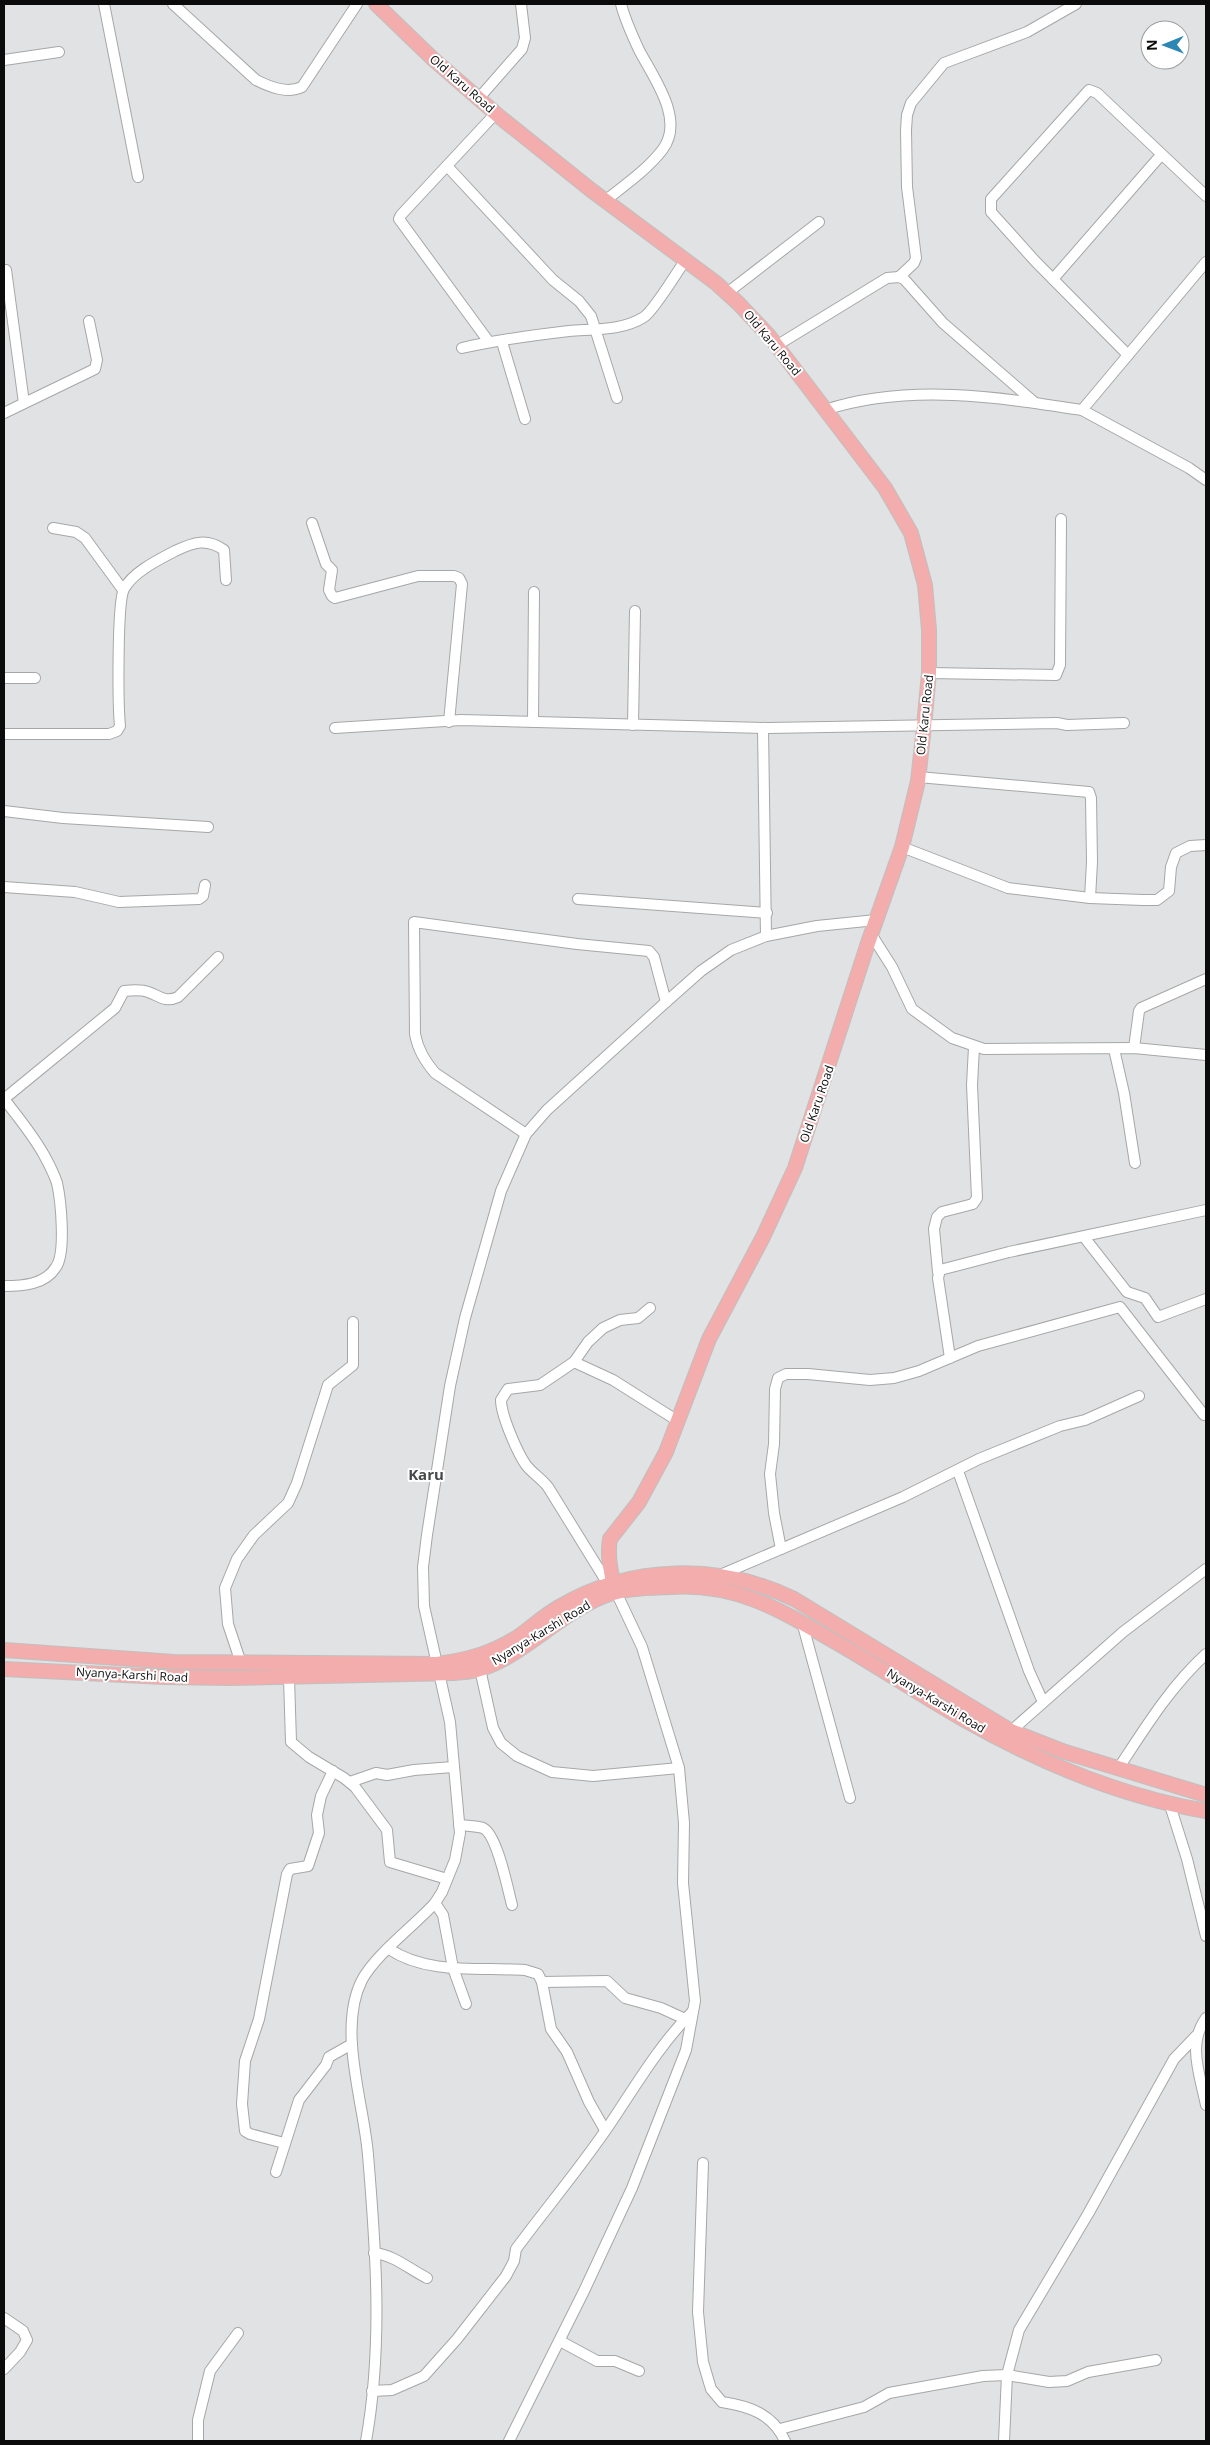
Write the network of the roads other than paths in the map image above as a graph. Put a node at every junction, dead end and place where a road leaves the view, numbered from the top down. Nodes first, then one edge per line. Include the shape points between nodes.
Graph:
1 (104, 4) edge
2 (173, 4) edge
3 (357, 4) edge
4 (376, 4) edge
5 (521, 4) edge
6 (621, 4) edge
7 (1076, 4) edge
8 (59, 52) dead end
9 (4, 60) edge
10 (479, 98) junction
11 (496, 113) junction
12 (1161, 155) junction
13 (447, 166) junction
14 (138, 177) dead end
15 (1206, 196) edge
16 (606, 200) junction
17 (819, 222) dead end
18 (685, 261) junction
19 (1206, 262) edge
20 (6, 270) dead end
21 (899, 277) junction
22 (1053, 279) junction
23 (727, 293) junction
24 (89, 321) dead end
25 (596, 330) junction
26 (489, 342) junction
27 (502, 342) junction
28 (776, 346) junction
29 (462, 348) dead end
30 (1128, 355) junction
31 (616, 398) dead end
32 (24, 403) junction
33 (1035, 403) junction
34 (826, 410) junction
35 (1082, 410) junction
36 (4, 413) edge
37 (525, 419) dead end
38 (1206, 480) edge
39 (1061, 519) dead end
40 (312, 523) dead end
41 (53, 528) dead end
42 (226, 580) dead end
43 (123, 590) junction
44 (534, 592) dead end
45 (635, 611) dead end
46 (929, 673) junction
47 (4, 678) edge
48 (34, 678) dead end
49 (448, 722) junction
50 (533, 722) junction
51 (1124, 723) dead end
52 (633, 725) junction
53 (924, 726) junction
54 (335, 728) dead end
55 (763, 728) junction
56 (4, 734) edge
57 (918, 777) junction
58 (4, 811) edge
59 (208, 827) dead end
60 (1206, 845) edge
61 (902, 847) junction
62 (205, 885) dead end
63 (4, 887) edge
64 (1090, 898) junction
65 (578, 899) dead end
66 (767, 913) junction
67 (874, 927) junction
68 (766, 936) junction
69 (218, 957) dead end
70 (1206, 978) edge
71 (666, 1002) junction
72 (974, 1047) junction
73 (1134, 1048) junction
74 (1114, 1049) junction
75 (1206, 1055) edge
76 (4, 1099) edge
77 (526, 1134) junction
78 (1135, 1163) dead end
79 (1206, 1210) edge
80 (1084, 1237) junction
81 (938, 1272) junction
82 (4, 1286) edge
83 (1206, 1299) edge
84 (650, 1308) dead end
85 (353, 1322) dead end
86 (950, 1358) junction
87 (574, 1362) junction
88 (1139, 1396) dead end
89 (1204, 1414) dead end
90 (678, 1421) junction
91 (958, 1472) junction
92 (781, 1549) junction
93 (1206, 1569) edge
94 (720, 1576) junction
95 (612, 1586) junction
96 (802, 1622) junction
97 (4, 1650) edge
98 (1206, 1654) edge
99 (241, 1663) junction
100 (4, 1669) edge
101 (439, 1669) junction
102 (480, 1669) junction
103 (289, 1678) junction
104 (1044, 1702) junction
105 (1011, 1731) junction
106 (453, 1767) junction
107 (679, 1768) junction
108 (1118, 1769) junction
109 (333, 1771) junction
110 (350, 1782) junction
111 (1206, 1795) edge
112 (850, 1798) dead end
113 (1169, 1802) junction
114 (1206, 1811) edge
115 (460, 1825) junction
116 (447, 1879) junction
117 (434, 1903) junction
118 (512, 1905) dead end
119 (1206, 1936) edge
120 (389, 1949) junction
121 (453, 1968) junction
122 (542, 1982) junction
123 (466, 2004) dead end
124 (693, 2010) junction
125 (685, 2018) junction
126 (1206, 2018) edge
127 (1196, 2036) junction
128 (352, 2044) junction
129 (1206, 2105) edge
130 (605, 2130) junction
131 (284, 2143) junction
132 (703, 2163) dead end
133 (276, 2172) dead end
134 (374, 2253) junction
135 (427, 2278) dead end
136 (4, 2318) edge
137 (238, 2333) dead end
138 (560, 2341) junction
139 (1156, 2360) dead end
140 (4, 2368) edge
141 (639, 2371) dead end
142 (1006, 2375) junction
143 (372, 2391) junction
144 (780, 2429) junction
145 (198, 2441) edge
146 (366, 2441) edge
147 (509, 2441) edge
148 (785, 2441) edge
149 (1004, 2441) edge

1 - 14 street
2 - 3 street via 256,80 268,86 292,90 302,87
4 - 10 main road, Old Karu Road
5 - 10 street via 525,38 522,49
6 - 16 street via 667,106 671,124 664,148 639,174
7 - 21 street via 1027,32 944,63 911,103 906,130 907,187 916,258
8 - 9 street
10 - 11 main road, Old Karu Road
11 - 13 street
11 - 16 main road, Old Karu Road
12 - 15 street
12 - 22 street
12 - 22 street via 1089,90 991,198 992,212
13 - 25 street via 553,280 585,307
13 - 26 street via 400,215 400,219
16 - 18 main road, Old Karu Road
17 - 23 street
18 - 23 main road, Old Karu Road
18 - 25 street via 646,316 627,324
19 - 30 street
20 - 32 street
21 - 28 street via 887,278
21 - 33 street via 943,323
22 - 30 street
23 - 28 main road, Old Karu Road
24 - 32 street via 97,360 95,369
25 - 27 street
25 - 31 street
26 - 27 street
26 - 29 street
27 - 37 street
28 - 34 main road, Old Karu Road
30 - 35 street
32 - 36 street
33 - 34 street via 998,397 898,396 852,401
33 - 35 street
34 - 46 main road, Old Karu Road via 895,504 911,533 925,584 930,630
35 - 38 street
39 - 46 street via 1060,665 1056,675
40 - 49 street via 326,564 332,570 329,590 335,598 418,576 460,578
41 - 43 street via 76,532 85,538
42 - 43 street via 224,550 214,542 202,542 186,546 132,577
43 - 56 street via 120,726 117,731 109,734
44 - 50 street
45 - 52 street
46 - 53 main road, Old Karu Road
47 - 48 street
49 - 50 street
49 - 54 street
50 - 52 street
51 - 53 street
52 - 55 street
53 - 55 street
53 - 57 main road, Old Karu Road
55 - 66 street
57 - 61 main road, Old Karu Road
57 - 64 street via 1089,792 1092,798
58 - 59 street
60 - 64 street via 1190,846 1176,853 1169,891 1156,900
61 - 64 street via 1008,888
61 - 67 main road, Old Karu Road
62 - 63 street via 199,899 160,899 140,903 119,902 75,892
65 - 66 street
66 - 68 street
67 - 68 street via 817,926
67 - 72 street via 912,1010 952,1038
67 - 90 main road, Old Karu Road via 795,1168 709,1340
68 - 71 street via 731,950
69 - 76 street via 170,1001 148,992 124,991 115,1008
70 - 73 street via 1141,1008
71 - 77 street via 547,1110
71 - 77 street via 654,957 649,951 414,922 415,1034 425,1062 435,1074
72 - 74 street
72 - 81 street via 972,1085 977,1198 973,1204 937,1216 934,1229
73 - 74 street
73 - 75 street
74 - 78 street
76 - 82 street via 44,1155 56,1183 60,1228 60,1255 56,1267 32,1284
77 - 101 street via 501,1191 465,1318 450,1386 422,1567 424,1606
79 - 80 street
80 - 81 street via 1010,1252
80 - 83 street via 1127,1292 1145,1298 1158,1317
81 - 86 street
84 - 87 street via 638,1318 620,1320 603,1328
85 - 99 street via 353,1365 328,1386 288,1503 254,1535 237,1559 224,1588 228,1624
86 - 89 street via 978,1346 1121,1307
86 - 92 street via 894,1378 870,1380 808,1374 786,1374 778,1378 774,1389 774,1444 770,1474
87 - 90 street via 613,1380
87 - 95 street via 540,1385 508,1389 502,1395 501,1405 525,1464 548,1486
88 - 91 street via 998,1452
90 - 95 main road, Old Karu Road via 666,1452 639,1502 610,1539
91 - 92 street
91 - 104 street
92 - 94 street
93 - 104 street via 1123,1632
94 - 95 main road, Nyanya-Karshi Road via 676,1574 636,1577
94 - 105 main road, Nyanya-Karshi Road via 769,1587 794,1599
95 - 96 main road, Nyanya-Karshi Road via 713,1588 771,1605
95 - 101 main road, Nyanya-Karshi Road via 587,1592 560,1606 496,1649
95 - 102 main road, Nyanya-Karshi Road via 528,1644
95 - 107 street via 642,1647
96 - 112 street
96 - 113 main road, Nyanya-Karshi Road via 1009,1744 1059,1766
97 - 99 main road, Nyanya-Karshi Road via 64,1656
98 - 108 street via 1162,1702
99 - 101 main road, Nyanya-Karshi Road
100 - 103 main road, Nyanya-Karshi Road via 164,1677
101 - 102 main road, Nyanya-Karshi Road
101 - 103 main road, Nyanya-Karshi Road
101 - 106 street via 450,1722
102 - 107 street via 493,1728 501,1743 517,1756 552,1772 593,1776
103 - 109 street via 291,1742
104 - 105 street
105 - 108 main road, Nyanya-Karshi Road
106 - 110 street via 387,1775 376,1773
106 - 115 street
107 - 124 street via 684,1823 683,1883 695,2001
108 - 111 main road, Nyanya-Karshi Road
109 - 110 street
109 - 131 street via 321,1796 317,1815 319,1833 308,1866 290,1869 287,1874 259,2019 245,2061 242,2104 245,2131
110 - 116 street via 387,1830 390,1862
113 - 114 main road, Nyanya-Karshi Road
113 - 119 street
115 - 116 street via 455,1860
115 - 118 street via 482,1828 489,1834
116 - 117 street
117 - 120 street
117 - 121 street via 443,1914
120 - 121 street via 406,1960
120 - 128 street via 362,1980 354,2011
121 - 122 street via 524,1970 538,1974
121 - 123 street
122 - 125 street via 607,1981 625,1998
122 - 130 street via 551,2029 567,2052
124 - 125 street
124 - 138 street via 686,2050 666,2106 632,2188
125 - 130 street via 673,2030
126 - 127 street
127 - 129 street via 1195,2056
127 - 142 street via 1174,2059 1088,2214 1041,2289 1019,2330
128 - 131 street via 329,2057 299,2100
128 - 134 street via 368,2154
130 - 143 street via 516,2249 506,2276 424,2376 392,2390
131 - 133 street
132 - 144 street via 698,2312 703,2362 711,2389 722,2402 745,2405
134 - 135 street via 391,2256
134 - 143 street via 377,2343
136 - 140 street via 23,2331 28,2340
137 - 145 street via 210,2371 198,2420
138 - 141 street via 597,2361 615,2361
138 - 147 street
139 - 142 street via 1088,2372 1067,2381 1049,2382
142 - 144 street via 983,2376 889,2393 858,2409
142 - 149 street
143 - 146 street
144 - 148 street

